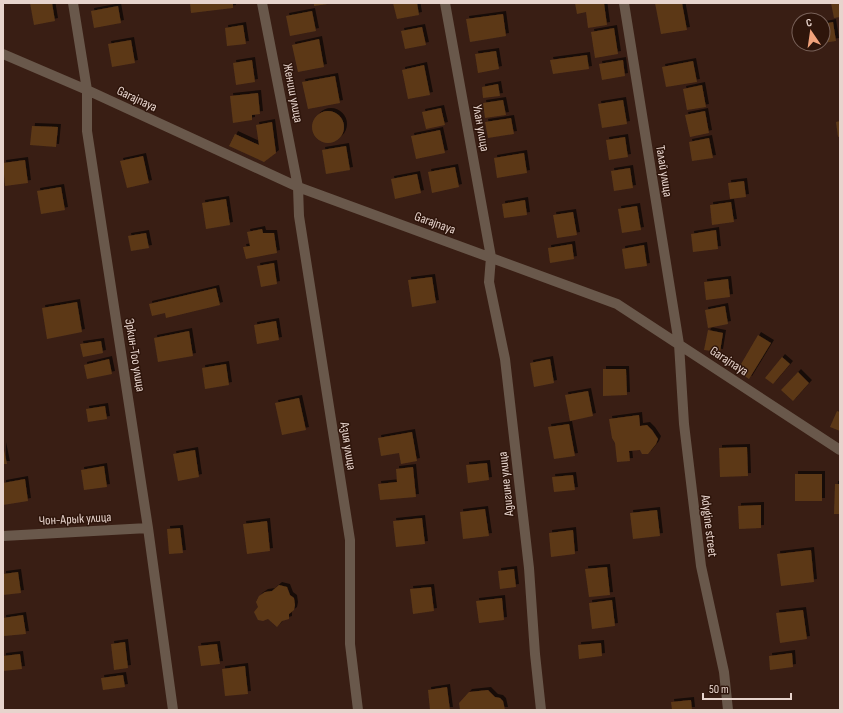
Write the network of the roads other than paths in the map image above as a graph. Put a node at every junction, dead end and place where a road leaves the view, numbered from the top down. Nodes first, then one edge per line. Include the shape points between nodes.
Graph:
1 (73, 3) edge
2 (262, 3) edge
3 (445, 3) edge
4 (624, 3) edge
5 (3, 54) edge
6 (87, 90) junction
7 (298, 187) junction
8 (491, 257) junction
9 (679, 344) junction
10 (840, 450) edge
11 (148, 528) junction
12 (3, 536) edge
13 (173, 710) edge
14 (358, 710) edge
15 (541, 710) edge
16 (728, 710) edge

1 - 6 street, Эркин-Тоо улица
2 - 7 street, Жениш улица
3 - 8 street, Улан улица
4 - 9 street, Талай улица
5 - 6 street, Garajnaya
6 - 7 street, Garajnaya
6 - 11 street, Эркин-Тоо улица via 87,131
7 - 8 street, Garajnaya
7 - 14 street, Азия улица via 299,216 350,540 350,644
8 - 9 street, Garajnaya via 617,304
8 - 15 street, Адигине улица via 489,282 505,359 529,568
9 - 10 street, Garajnaya
9 - 16 street, Adygine street via 684,424 701,566 724,672
11 - 12 street, Чон-Арык улица
11 - 13 street, Эркин-Тоо улица

